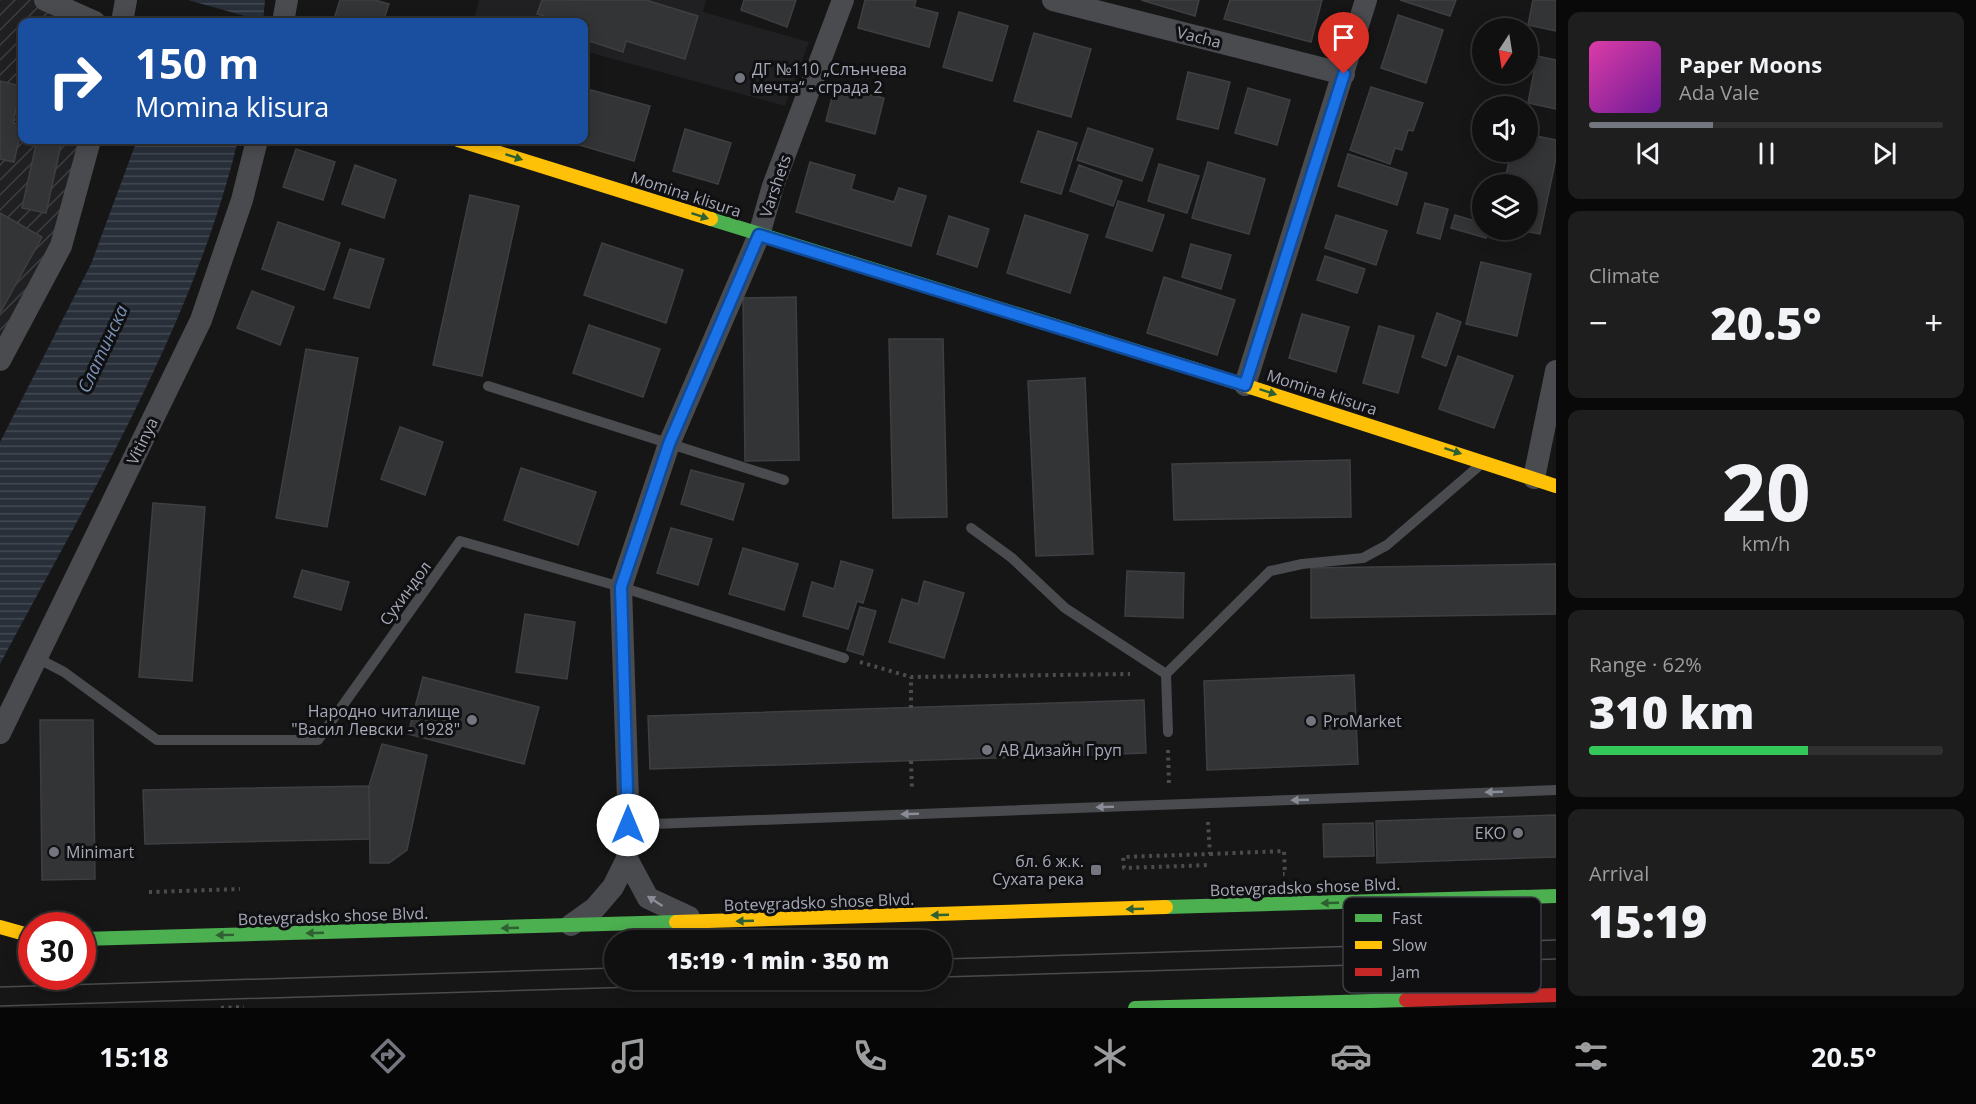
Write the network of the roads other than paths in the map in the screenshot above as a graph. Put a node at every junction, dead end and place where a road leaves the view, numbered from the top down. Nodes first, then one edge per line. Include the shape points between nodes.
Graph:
1 (45, 0) edge
2 (126, 0) edge
3 (287, 0) edge
4 (843, 0) edge
5 (1053, 0) edge
6 (1366, 0) edge
7 (86, 18) edge
8 (123, 18) edge
9 (284, 18) edge
10 (1344, 74) junction
11 (89, 144) edge
12 (256, 144) edge
13 (471, 144) edge
14 (759, 235) junction
15 (0, 360) edge
16 (1556, 371) edge
17 (1245, 385) junction
18 (488, 386) dead end
19 (669, 444) junction
20 (1485, 461) junction
21 (1534, 478) junction
22 (784, 480) dead end
23 (1556, 486) edge
24 (971, 528) dead end
25 (621, 587) junction
26 (37, 658) junction
27 (844, 658) road end
28 (1166, 674) junction
29 (1168, 732) road end
30 (0, 733) edge
31 (1556, 790) edge
32 (628, 825) junction
33 (627, 859) junction
34 (1556, 896) edge
35 (1523, 897) edge
36 (1343, 902) edge
37 (702, 922) junction
38 (568, 926) junction
39 (0, 927) edge
40 (18, 933) edge
41 (18, 939) edge
42 (96, 939) edge
43 (0, 941) edge
44 (1556, 995) edge
45 (1135, 1008) edge

1 - 7 street
2 - 8 street
3 - 9 street
4 - 14 street, Varshets via 773,186
5 - 10 street, Vacha
6 - 10 street
10 - 17 street
11 - 15 street via 61,246
12 - 26 street, Vitinya via 242,200 201,320
13 -> 14 main road, Momina klisura
14 - 17 main road, Momina klisura
14 - 19 street, Varshets
16 - 21 street
17 -> 20 main road, Momina klisura
18 - 19 lane
19 - 22 lane
19 - 25 street, Varshets
20 - 21 main road, Momina klisura
20 - 28 lane via 1387,545 1363,558 1270,571
21 - 23 main road, Momina klisura
24 - 28 lane via 1012,558 1065,608
25 - 26 lane, Сухиндол via 460,541 318,740 157,740 64,672
25 - 27 lane, Сухиндол
25 - 32 street, Varshets
26 - 30 street, Vitinya
28 - 29 lane
31 -> 32 lane
32 - 33 street, Varshets
37 -> 33 street, Varshets via 648,898
33 - 38 street, Varshets via 596,908
34 -> 35 main road, Botevgradsko shose Blvd.
36 -> 37 main road, Botevgradsko shose Blvd.
37 - 38 main road, Botevgradsko shose Blvd.
38 -> 42 main road, Botevgradsko shose Blvd.
39 - 40 main road
41 - 43 main road
44 - 45 main road

